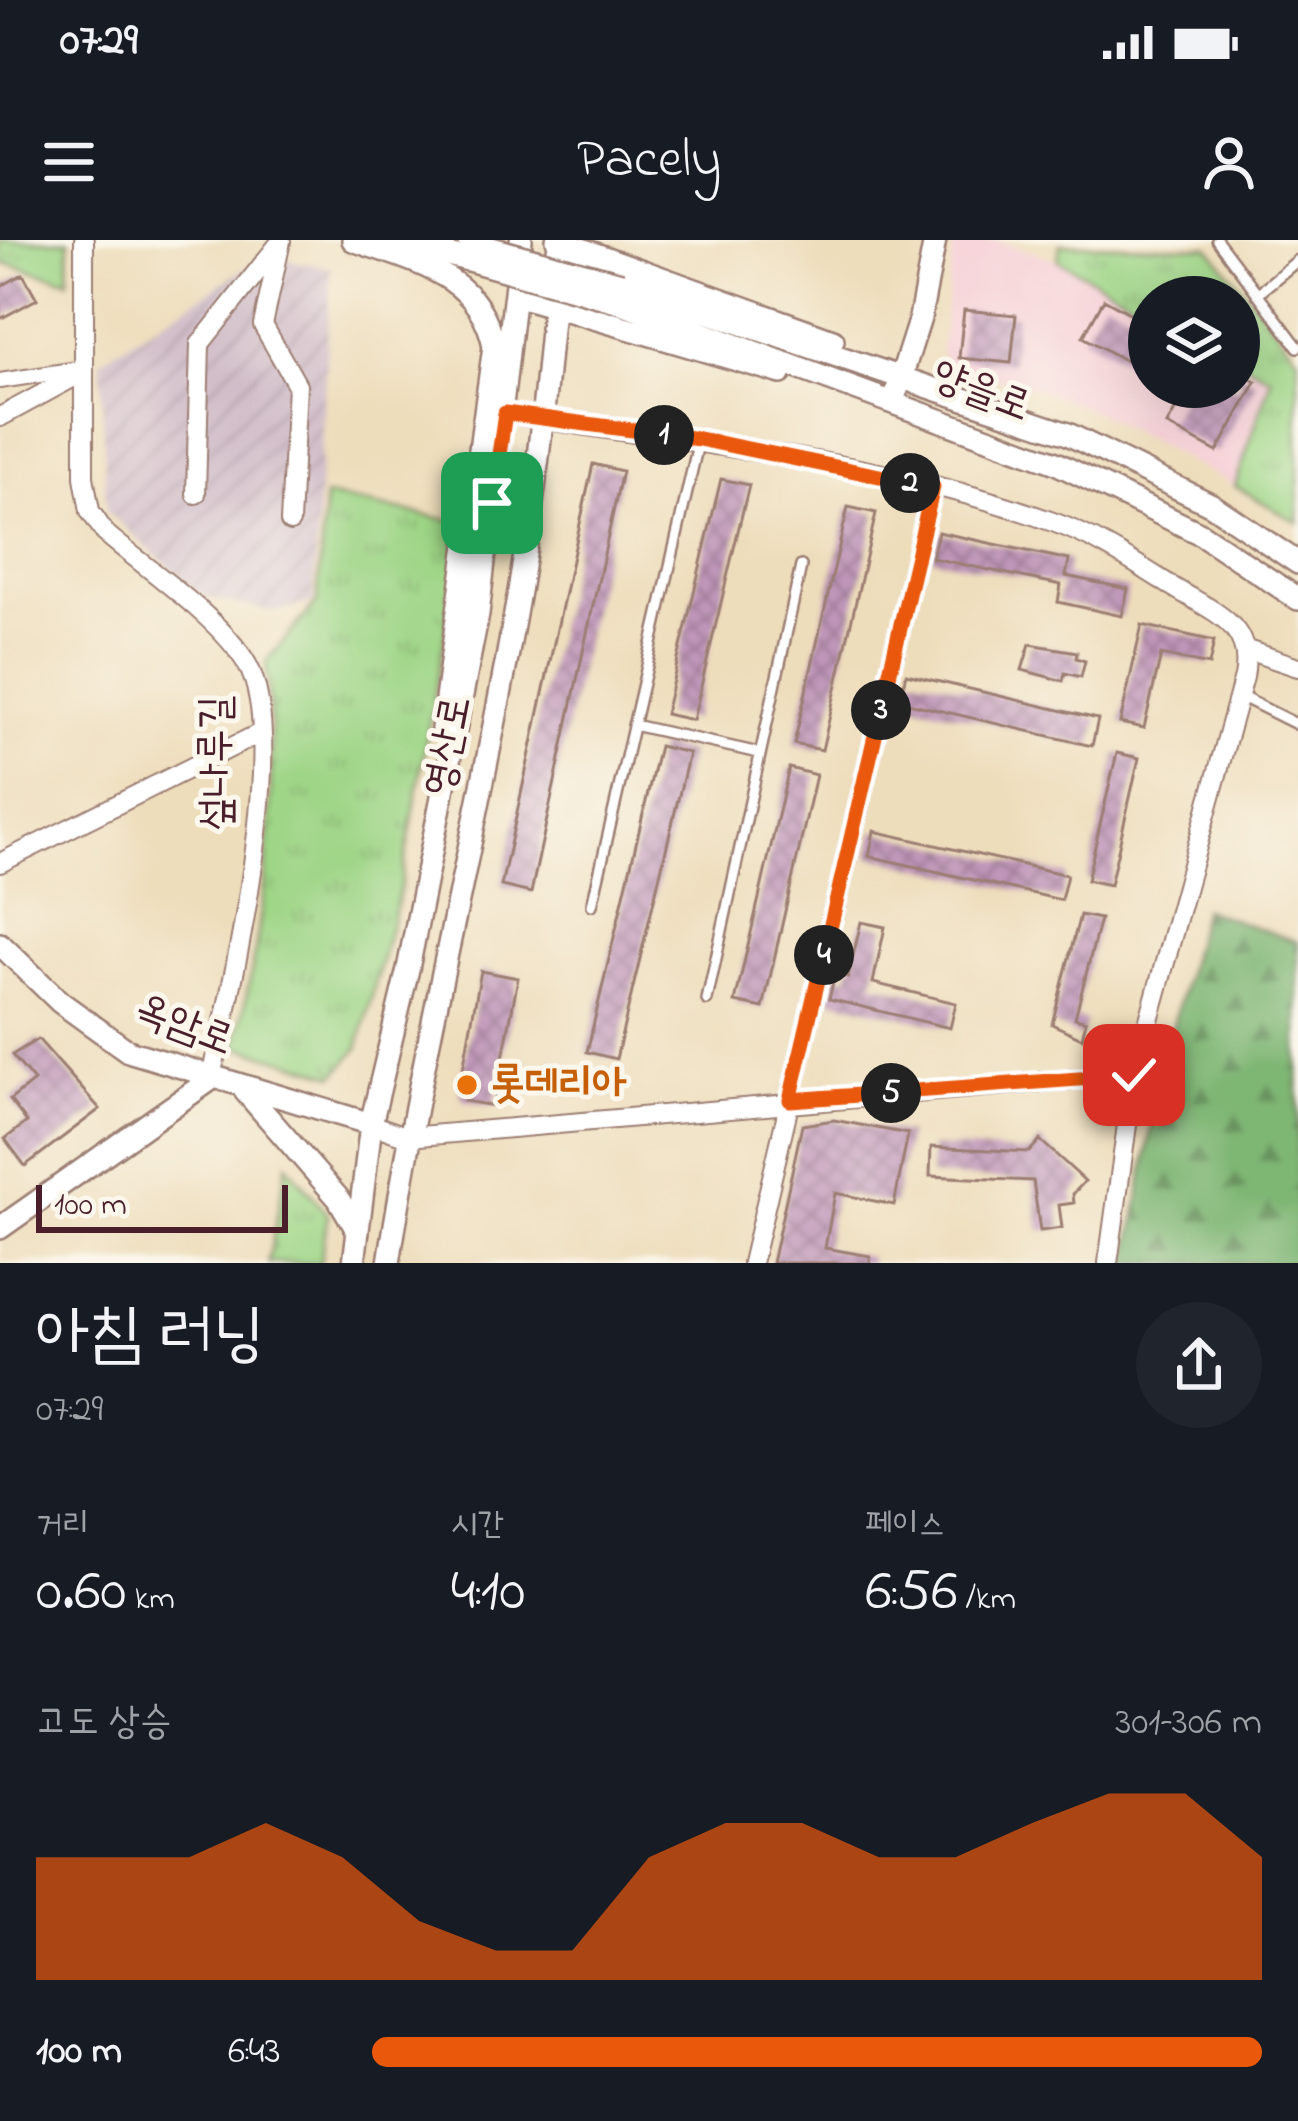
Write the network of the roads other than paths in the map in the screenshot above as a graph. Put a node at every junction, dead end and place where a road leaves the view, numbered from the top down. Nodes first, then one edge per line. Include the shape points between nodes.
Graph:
1 (84, 240) edge
2 (353, 240) edge
3 (389, 240) edge
4 (520, 240) edge
5 (558, 240) edge
6 (934, 240) edge
7 (1216, 240) edge
8 (278, 241) edge
9 (466, 247) edge
10 (1298, 260) edge
11 (1243, 276) edge
12 (619, 292) junction
13 (1260, 292) edge
14 (515, 295) junction
15 (1260, 298) edge
16 (553, 305) junction
17 (1298, 347) edge
18 (83, 370) junction
19 (902, 377) junction
20 (0, 381) edge
21 (893, 400) junction
22 (505, 413) junction
23 (0, 417) edge
24 (543, 420) junction
25 (699, 439) junction
26 (933, 487) junction
27 (196, 494) dead end
28 (290, 522) dead end
29 (1298, 563) edge
30 (801, 566) dead end
31 (1298, 599) edge
32 (1246, 650) junction
33 (1298, 667) edge
34 (1240, 696) junction
35 (633, 725) junction
36 (1298, 725) edge
37 (260, 733) junction
38 (759, 753) junction
39 (0, 863) edge
40 (592, 905) dead end
41 (0, 944) edge
42 (408, 969) junction
43 (707, 1000) dead end
44 (1134, 1075) junction
45 (210, 1080) junction
46 (245, 1090) junction
47 (790, 1100) junction
48 (371, 1124) junction
49 (409, 1137) junction
50 (0, 1228) edge
51 (358, 1232) junction
52 (354, 1263) edge
53 (389, 1263) edge
54 (752, 1263) edge
55 (1108, 1263) edge

1 - 18 street, 섶나루길
2 - 42 street via 461,284 479,303 494,346
3 - 9 street
4 - 14 street, 영산로
5 - 16 street, 영산로
5 - 19 street via 838,342
6 - 19 street
7 - 11 lane
8 - 27 street via 200,344
8 - 28 street via 263,325 297,385
9 - 12 street, bridge
10 - 13 lane
12 - 19 street, 양을로
12 - 21 street, 양을로
14 - 16 street
14 - 22 street, 영산로
15 - 17 lane
16 - 21 street via 841,395
16 - 24 street, 영산로
18 - 20 street
18 - 23 street
18 - 37 street, 섶나루길 via 90,511 246,662 259,694
19 - 21 street
19 - 29 street, 양을로 via 1068,434 1212,505
21 - 31 street, 양을로 via 1056,463 1201,534
22 - 24 street
22 - 42 street, 영산로 via 478,614
24 - 25 street
24 - 49 street, 영산로 via 515,617
25 - 26 street
25 - 35 lane
26 - 32 street via 1053,522 1113,550 1238,627
26 - 47 street
30 - 38 lane
32 - 33 street
32 - 34 street
34 - 36 lane
34 - 44 street
35 - 38 lane
35 - 40 lane
37 - 39 street
37 - 45 street, 섶나루길 via 247,922
38 - 43 lane
41 - 45 street, 옥암로 via 101,1035
42 - 48 street, 영산로
44 - 47 street
44 - 55 street
45 - 46 street, 옥암로
45 - 50 street
46 - 48 street, 옥암로
46 - 51 street
47 - 49 street
47 - 54 street
48 - 49 street
48 - 51 street, 영산로
49 - 53 street, 영산로
51 - 52 street, 영산로

